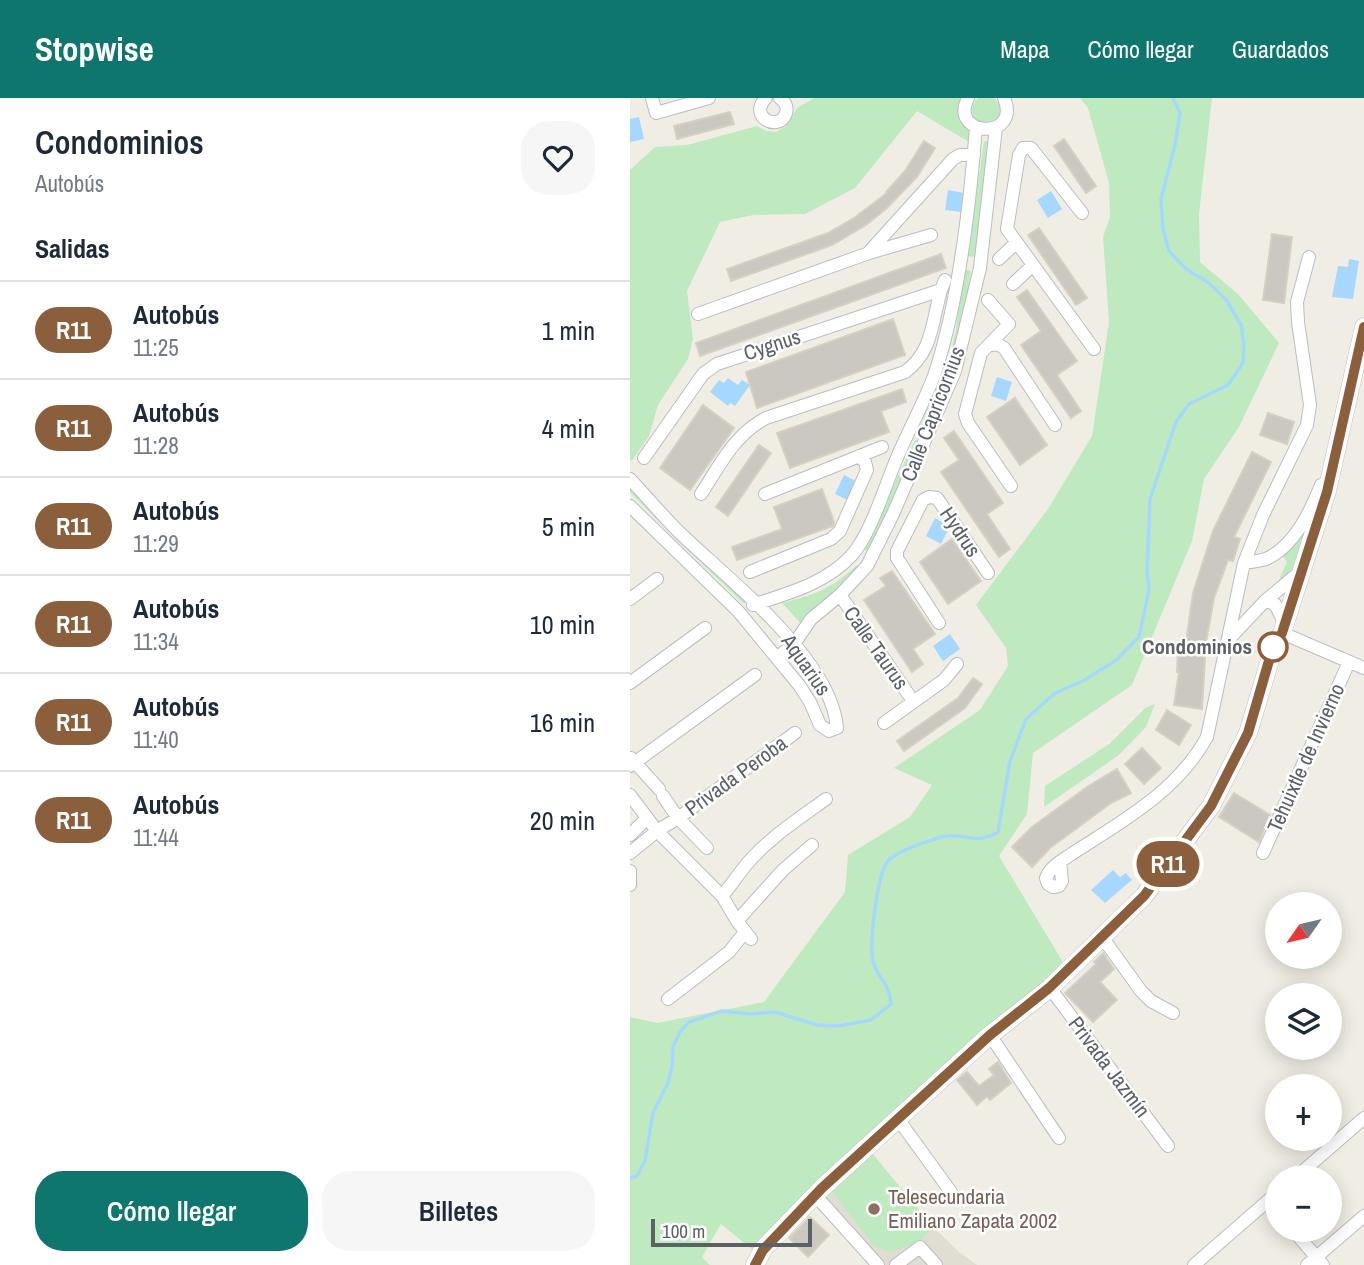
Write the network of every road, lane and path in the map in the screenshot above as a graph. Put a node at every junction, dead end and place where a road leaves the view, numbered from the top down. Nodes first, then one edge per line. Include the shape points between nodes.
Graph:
1 (652, 98) edge
2 (709, 98) edge
3 (766, 98) edge
4 (780, 98) edge
5 (968, 98) edge
6 (1003, 98) edge
7 (975, 127) junction
8 (996, 128) junction
9 (974, 155) junction
10 (991, 176) junction
11 (1015, 177) junction
12 (1082, 214) dead end
13 (931, 235) dead end
14 (1017, 243) junction
15 (869, 253) junction
16 (1309, 257) dead end
17 (999, 259) dead end
18 (1033, 265) junction
19 (959, 266) junction
20 (980, 268) junction
21 (1013, 284) dead end
22 (988, 300) dead end
23 (698, 314) dead end
24 (1364, 327) edge
25 (930, 338) junction
26 (946, 339) junction
27 (991, 345) junction
28 (1094, 349) dead end
29 (955, 371) junction
30 (974, 381) junction
31 (1055, 425) dead end
32 (907, 432) junction
33 (926, 440) junction
34 (883, 447) dead end
35 (859, 456) junction
36 (644, 458) dead end
37 (1334, 460) junction
38 (630, 479) edge
39 (1011, 486) dead end
40 (765, 494) dead end
41 (701, 495) dead end
42 (630, 506) edge
43 (850, 507) junction
44 (893, 514) junction
45 (873, 516) junction
46 (911, 524) junction
47 (854, 553) junction
48 (1244, 563) junction
49 (867, 566) junction
50 (1302, 570) junction
51 (750, 572) dead end
52 (988, 573) dead end
53 (657, 579) dead end
54 (840, 595) junction
55 (630, 599) edge
56 (1265, 601) junction
57 (758, 604) junction
58 (738, 611) junction
59 (939, 623) dead end
60 (705, 628) dead end
61 (1283, 629) junction
62 (1228, 640) junction
63 (794, 644) junction
64 (778, 657) junction
65 (1349, 662) junction
66 (957, 664) dead end
67 (1364, 668) edge
68 (755, 675) dead end
69 (630, 683) edge
70 (913, 701) junction
71 (884, 723) dead end
72 (795, 733) dead end
73 (632, 761) edge
74 (630, 795) edge
75 (826, 799) dead end
76 (647, 818) junction
77 (678, 818) junction
78 (657, 831) junction
79 (630, 835) edge
80 (812, 845) dead end
81 (707, 848) dead end
82 (630, 853) edge
83 (1263, 853) dead end
84 (1060, 862) dead end
85 (630, 871) edge
86 (630, 885) edge
87 (722, 896) junction
88 (737, 921) junction
89 (1102, 937) junction
90 (1049, 988) junction
91 (668, 999) dead end
92 (1173, 1013) dead end
93 (990, 1035) junction
94 (1364, 1118) edge
95 (898, 1119) junction
96 (1059, 1138) dead end
97 (1168, 1146) dead end
98 (1310, 1165) edge
99 (951, 1192) dead end
100 (815, 1195) junction
101 (1265, 1203) edge
102 (1364, 1216) edge
103 (1301, 1242) edge
104 (1316, 1263) edge
105 (755, 1265) edge
106 (878, 1265) edge
107 (896, 1265) edge
108 (936, 1265) edge
109 (1194, 1265) edge

1 - 2 street via 656,113
3 - 4 street via 760,114 774,123 786,111
5 - 7 street, Calle Capricornius via 965,112
6 - 8 street, Calle Capricornius via 1006,116
7 - 8 street
7 - 9 street, Calle Capricornius
8 - 10 street, Calle Capricornius
9 - 15 street via 953,159
9 - 19 street, Calle Capricornius
10 - 11 street
10 - 20 street, Calle Capricornius
11 - 12 street via 1019,155 1023,148 1031,148
11 - 14 street via 1007,229
13 - 15 street
14 - 17 street
14 - 18 street
15 - 23 street
16 - 48 street via 1297,302 1310,405 1307,425
18 - 21 street
18 - 28 street
19 - 20 street
19 - 26 street, Calle Capricornius
20 - 29 street, Calle Capricornius
22 - 27 street via 1009,324
24 - 37 street
25 - 26 street
25 - 36 street, Cygnus via 943,285 717,364 703,374
25 - 41 street, Cygnus via 921,359 905,372 753,425 740,436
26 - 32 street, Calle Capricornius
27 - 30 street via 981,353
27 - 31 street via 1003,348
29 - 30 street
29 - 33 street, Calle Capricornius
30 - 39 street via 965,418
32 - 33 street
32 - 45 street, Calle Capricornius
33 - 44 street, Calle Capricornius
34 - 35 street
35 - 40 street
35 - 43 street via 867,470
37 - 48 street via 1308,517 1279,550 1265,559
37 - 50 street
38 - 57 street, Aquarius via 677,530
42 - 58 street, Aquarius
43 - 45 street
43 - 51 street via 831,538
44 - 46 street, Hydrus
44 - 49 street, Calle Capricornius
45 - 47 street, Calle Capricornius
46 - 52 street, Hydrus via 923,500 937,498
46 - 59 street via 897,558
47 - 49 street
47 - 57 street, Calle Capricornius via 810,586
48 - 62 street
49 - 54 street, Calle Capricornius
50 - 56 street
50 - 61 street
53 - 55 street
54 - 63 street, Calle Capricornius via 811,619
54 - 70 street, Calle Taurus
56 - 61 street via 1275,604
56 - 62 street
57 - 58 street, Calle Capricornius
57 - 63 street, Aquarius
58 - 64 street, Aquarius
60 - 69 street
61 - 65 street
61 - 89 street via 1273,647 1248,733 1211,806 1144,896
62 - 84 street via 1207,737 1194,760 1138,813
63 - 64 street, Calle Capricornius
63 - 64 street, Aquarius via 822,683 836,713 837,728 829,731 820,725 810,702
65 - 67 street
65 - 83 street, Tehuixtle de Invierno
66 - 70 street via 944,680
68 - 73 street
70 - 71 street
72 - 77 street, Privada Peroba
73 - 77 street, Privada Peroba
74 - 76 street
75 - 87 street via 779,833
76 - 78 street
76 - 79 street
77 - 78 street, Privada Peroba
77 - 81 street, Privada Peroba
78 - 82 street, Privada Peroba
78 - 87 street
80 - 88 street
85 - 86 street
87 - 88 street
88 - 91 street via 748,936
89 - 90 street
89 - 92 street via 1140,991
90 - 93 street
90 - 97 street, Privada Jazmín
93 - 95 street
93 - 96 street
94 - 98 street
95 - 99 street
95 - 100 street
100 - 105 street via 763,1250
100 - 106 street
101 - 109 street
102 - 104 street
103 - 104 street
107 - 108 street via 920,1247

